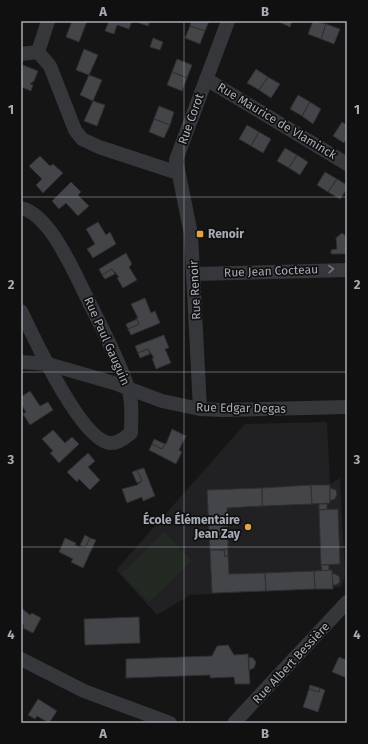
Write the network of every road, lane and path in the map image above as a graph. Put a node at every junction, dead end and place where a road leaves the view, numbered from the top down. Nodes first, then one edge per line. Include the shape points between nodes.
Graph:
1 (48, 21) edge
2 (228, 21) edge
3 (38, 52) junction
4 (21, 54) edge
5 (206, 79) junction
6 (347, 164) edge
7 (178, 173) junction
8 (21, 208) edge
9 (347, 270) edge
10 (194, 274) junction
11 (21, 312) edge
12 (21, 362) edge
13 (48, 364) junction
14 (129, 389) junction
15 (347, 407) edge
16 (200, 409) junction
17 (347, 602) edge
18 (21, 659) edge
19 (170, 723) edge
20 (234, 723) edge

1 - 3 street
2 - 5 street, Rue Corot
3 - 4 street
3 - 7 street via 50,66 75,130 82,139
5 - 6 street, Rue Maurice de Vlaminck
5 - 7 street, Rue Corot via 176,160
7 - 10 street, Rue Renoir via 188,215
8 - 14 street, Rue Paul Gauguin via 38,217 67,257 108,339
10 -> 9 street, Rue Jean Cocteau
10 - 16 street, Rue Renoir
11 - 13 street, Rue Paul Gauguin
12 - 13 street, Rue Edgar Degas
13 - 14 street, Rue Edgar Degas
13 - 14 street, Rue Paul Gauguin via 79,416 97,436 109,443 119,442 131,433
14 - 16 street, Rue Edgar Degas via 162,401
15 - 16 street, Rue Edgar Degas
17 - 20 street, Rue Albert Bessière
18 - 19 street via 84,690

